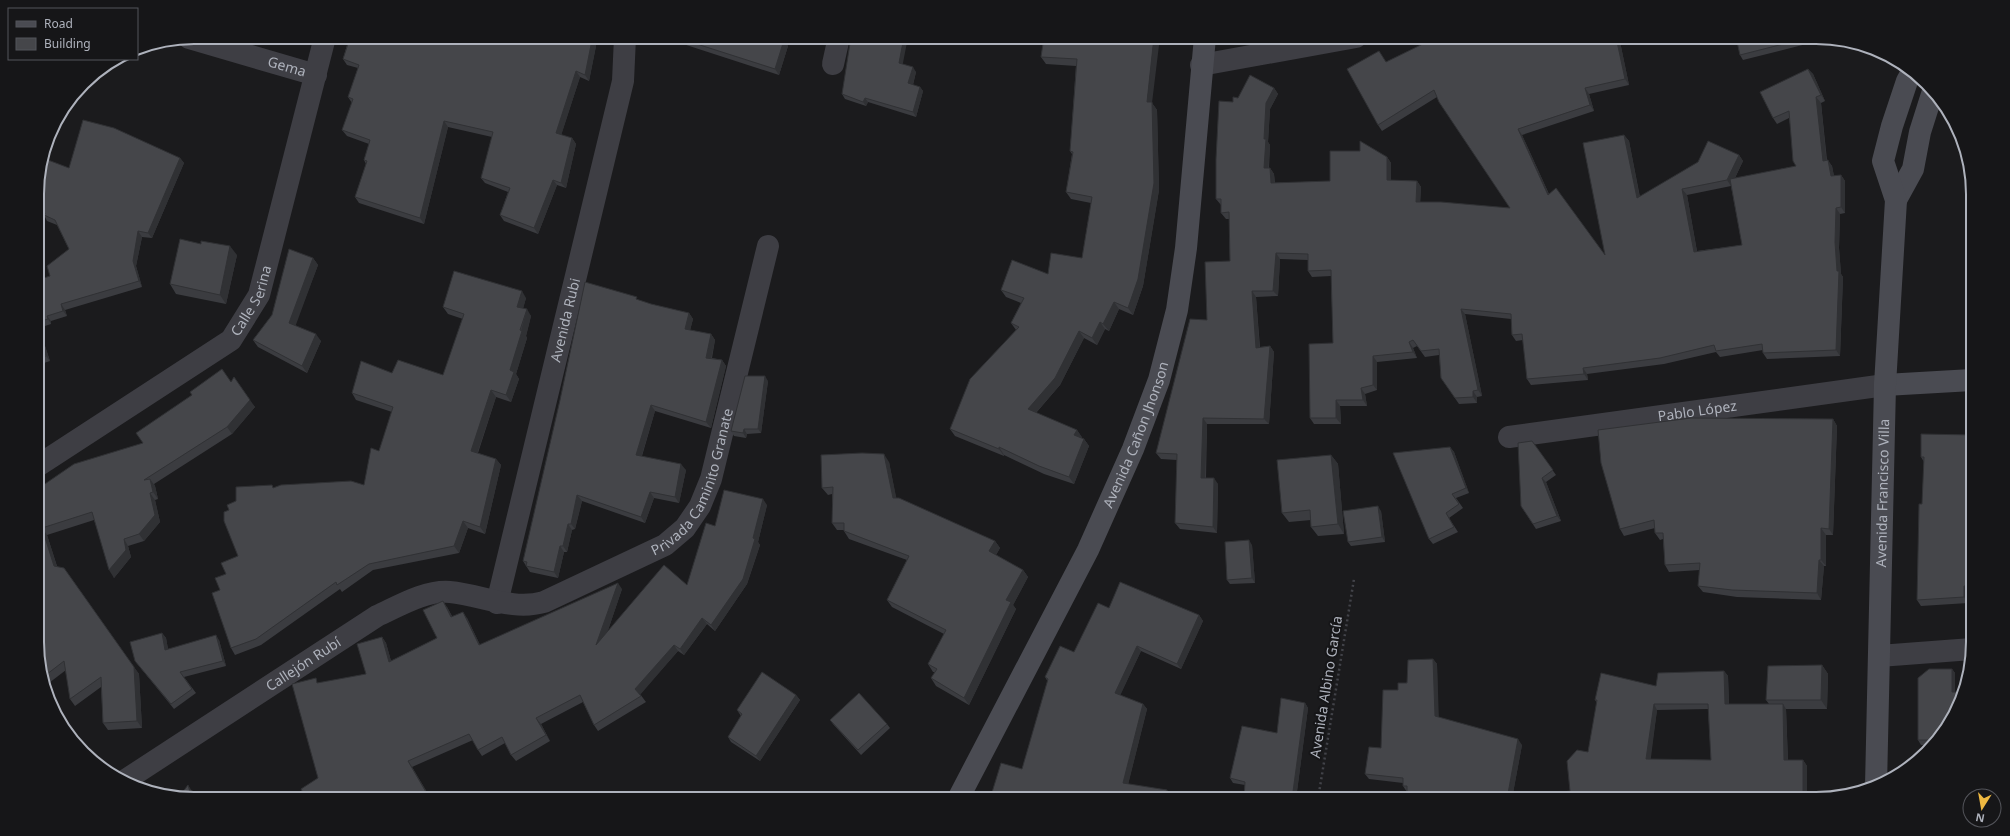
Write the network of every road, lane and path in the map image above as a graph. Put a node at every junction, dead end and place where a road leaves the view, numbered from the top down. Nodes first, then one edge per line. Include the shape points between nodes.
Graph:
1 (210, 44) edge
2 (323, 44) edge
3 (625, 44) edge
4 (837, 44) edge
5 (1204, 44) edge
6 (1318, 44) edge
7 (833, 64) dead end
8 (1202, 65) junction
9 (316, 75) junction
10 (1909, 77) edge
11 (1930, 97) edge
12 (1896, 200) junction
13 (768, 246) dead end
14 (1966, 380) edge
15 (1885, 385) junction
16 (1510, 437) dead end
17 (44, 462) edge
18 (1354, 579) dead end
19 (497, 603) junction
20 (1966, 649) edge
21 (1879, 656) junction
22 (129, 778) edge
23 (1876, 780) edge
24 (962, 792) edge
25 (1319, 792) edge

1 - 9 street, Gema
2 - 9 street, Calle Serina
3 - 19 street, Avenida Rubi via 623,81
4 - 7 street
5 - 8 main road, Avenida Cañon Jhonson
6 - 8 street
8 - 24 main road, Avenida Cañon Jhonson via 1184,263 1177,310 1159,380 1133,449 1088,550
9 - 17 street, Calle Serina via 260,295 231,340
10 - 12 main road, Avenida Francisco Villa via 1883,162
11 - 12 main road, Avenida Francisco Villa via 1913,169
12 - 15 main road, Avenida Francisco Villa
13 - 19 street, Privada Caminito Granate via 711,479 700,506 685,528 665,545 544,602 534,605
14 - 15 main road
15 - 16 street, Pablo López
15 - 21 main road, Avenida Francisco Villa
18 - 25 path, Avenida Albino García
19 - 22 street, Callejón Rubí via 448,592 411,600 377,616
20 - 21 street
21 - 23 main road, Avenida Francisco Villa

